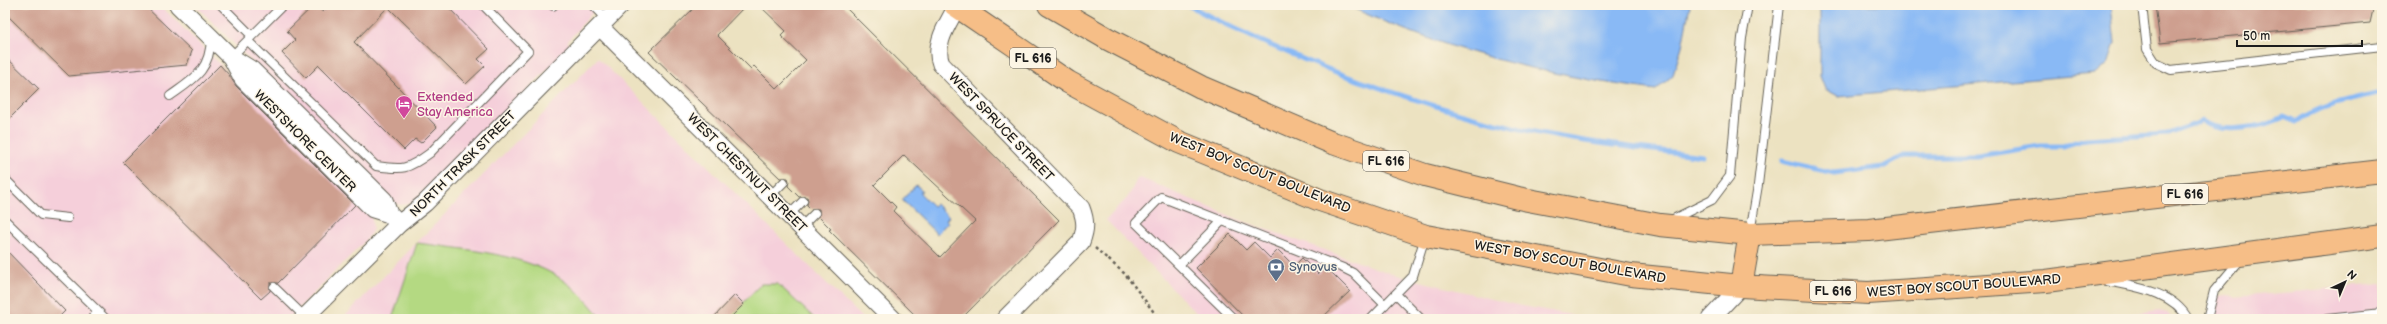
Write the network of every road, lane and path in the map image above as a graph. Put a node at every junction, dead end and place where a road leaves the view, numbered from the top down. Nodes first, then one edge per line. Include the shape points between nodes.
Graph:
1 (178, 5) edge
2 (221, 5) edge
3 (283, 5) edge
4 (483, 5) edge
5 (593, 5) edge
6 (621, 5) edge
7 (1049, 5) edge
8 (1748, 5) edge
9 (1779, 5) edge
10 (2142, 5) edge
11 (956, 6) edge
12 (604, 23) junction
13 (211, 37) junction
14 (250, 38) junction
15 (2382, 46) edge
16 (231, 57) junction
17 (170, 96) dead end
18 (310, 102) junction
19 (292, 119) junction
20 (2382, 171) edge
21 (5, 178) edge
22 (784, 182) dead end
23 (770, 196) junction
24 (802, 201) dead end
25 (815, 213) dead end
26 (789, 215) junction
27 (68, 218) dead end
28 (394, 219) junction
29 (5, 220) edge
30 (1222, 222) junction
31 (1660, 225) junction
32 (801, 227) junction
33 (1750, 234) junction
34 (1426, 236) junction
35 (2382, 236) edge
36 (1092, 244) dead end
37 (2244, 255) junction
38 (1179, 265) junction
39 (2087, 276) junction
40 (1741, 286) junction
41 (274, 287) dead end
42 (1396, 294) junction
43 (1385, 305) junction
44 (98, 312) junction
45 (2382, 313) edge
46 (304, 318) edge
47 (91, 319) edge
48 (106, 319) edge
49 (894, 319) edge
50 (1005, 319) edge
51 (1159, 319) edge
52 (1234, 319) edge
53 (1371, 319) edge
54 (1421, 319) edge
55 (1710, 319) edge
56 (2188, 319) edge
57 (2207, 319) edge
58 (2327, 319) edge

1 - 13 street, WESTSHORE CENTER
2 - 14 lane
3 - 14 lane
4 - 18 lane via 528,51 430,153 417,162 400,170 376,166
5 - 12 lane
6 - 12 street, NORTH TRASK STREET
7 - 31 main road, FL 616 via 1108,40 1201,87 1330,142 1425,174 1518,198
8 - 31 lane via 1742,38 1730,176 1712,200
9 - 33 lane
10 - 15 lane via 2147,50 2156,63 2171,70
11 - 34 main road, WEST BOY SCOUT BOULEVARD / FL 616 via 1068,82 1179,142 1320,200
11 - 50 street, WEST SPRUCE STREET via 939,41 937,55 941,64 1081,208 1085,219 1085,230 1080,242
12 - 23 street, WEST CHESTNUT STREET
12 - 28 street, NORTH TRASK STREET via 425,204
13 - 16 street, WESTSHORE CENTER
13 - 17 lane via 210,55 197,77
14 - 16 lane
14 - 18 lane
16 - 19 street, WESTSHORE CENTER via 242,79
18 - 19 lane
19 - 28 street, WESTSHORE CENTER via 373,209
20 - 33 main road, FL 616 via 1869,230
21 - 27 lane via 41,215
22 - 23 lane
23 - 26 street, WEST CHESTNUT STREET
24 - 26 lane
25 - 32 lane
26 - 32 street, WEST CHESTNUT STREET
28 - 46 street, NORTH TRASK STREET
29 - 44 lane
30 - 38 lane
30 - 38 lane via 1161,197 1136,223
30 - 43 lane via 1353,273
31 - 33 main road, FL 616
32 - 49 street, WEST CHESTNUT STREET
33 - 40 main road
34 - 40 main road, WEST BOY SCOUT BOULEVARD / FL 616 via 1631,274
34 - 42 lane via 1413,276
35 - 37 main road, WEST BOY SCOUT BOULEVARD / FL 616
36 - 51 path via 1125,274
37 - 39 main road, WEST BOY SCOUT BOULEVARD / FL 616
37 - 57 lane via 2214,291
38 - 52 lane
39 - 40 main road, WEST BOY SCOUT BOULEVARD / FL 616 via 1868,293
39 - 56 lane via 2144,289 2171,300 2183,310
40 - 55 street
41 - 46 lane
42 - 43 lane
42 - 54 lane
43 - 53 lane
44 - 47 lane
44 - 48 lane
45 - 58 lane

